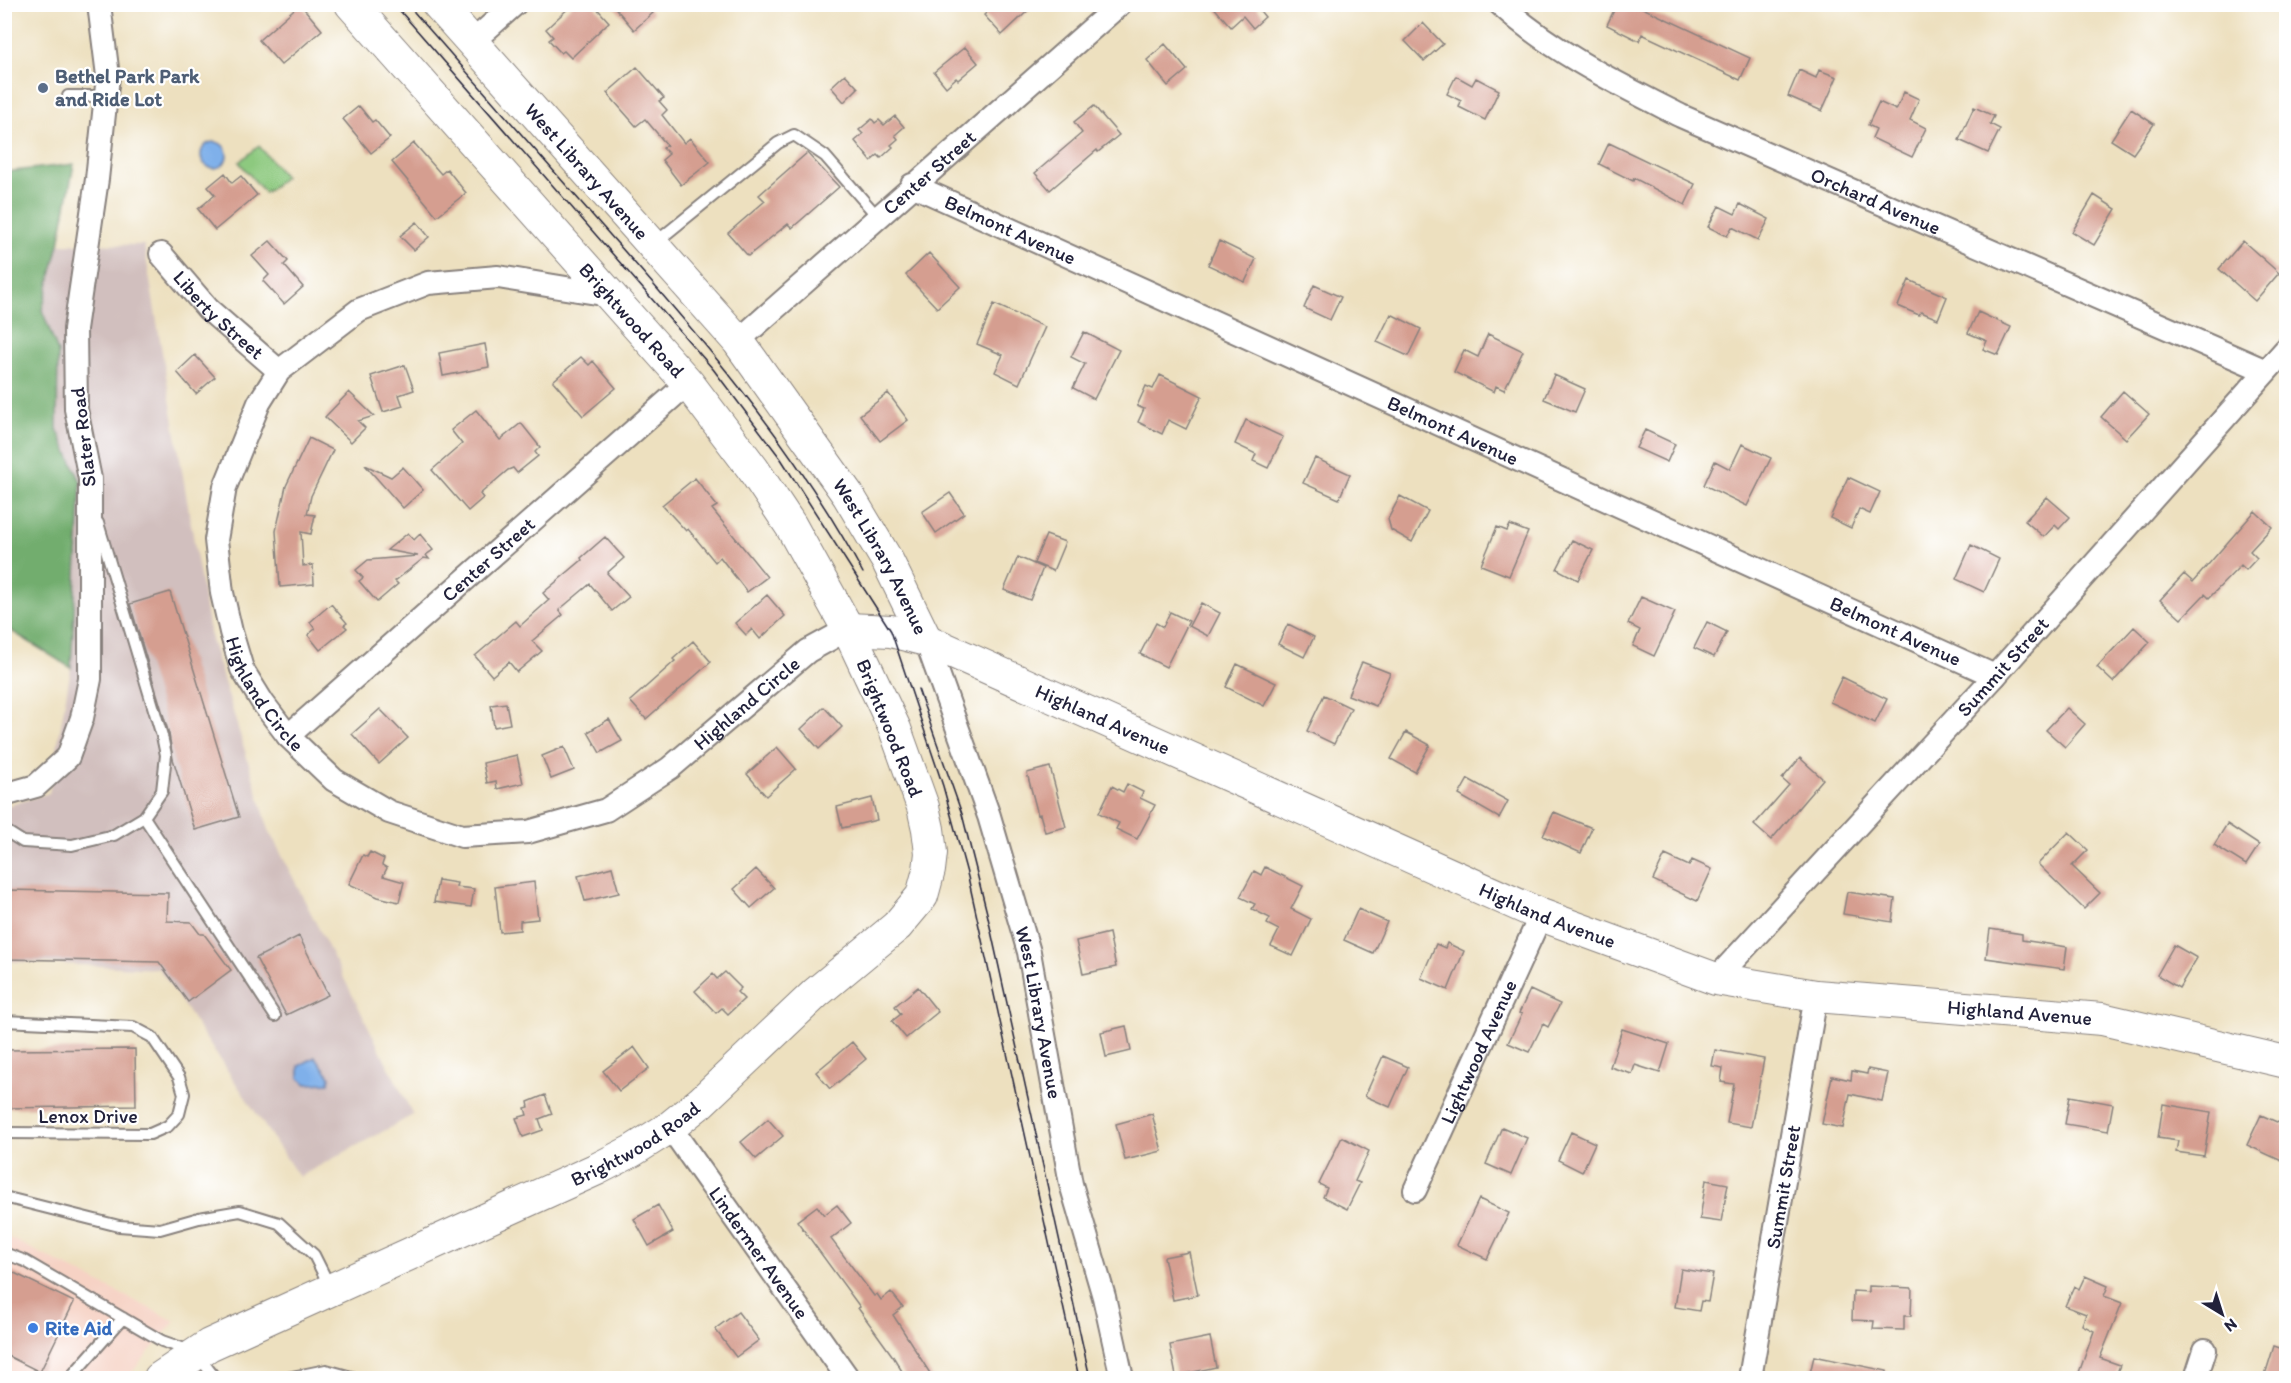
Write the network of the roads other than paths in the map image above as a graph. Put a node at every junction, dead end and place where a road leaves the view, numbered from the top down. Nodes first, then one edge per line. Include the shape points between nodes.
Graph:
1 (99, 4) edge
2 (351, 4) edge
3 (438, 4) edge
4 (515, 4) edge
5 (1120, 4) edge
6 (1500, 4) edge
7 (471, 43) junction
8 (68, 96) dead end
9 (106, 96) junction
10 (912, 185) junction
11 (878, 216) junction
12 (652, 245) junction
13 (161, 254) dead end
14 (609, 295) junction
15 (738, 341) junction
16 (2286, 349) edge
17 (279, 371) junction
18 (2266, 371) junction
19 (688, 383) junction
20 (90, 497) junction
21 (848, 629) junction
22 (926, 640) junction
23 (1995, 676) junction
24 (288, 736) junction
25 (4, 795) edge
26 (144, 817) junction
27 (4, 830) edge
28 (1541, 915) junction
29 (1716, 979) junction
30 (1816, 996) junction
31 (274, 1016) dead end
32 (4, 1021) edge
33 (2286, 1062) edge
34 (670, 1127) junction
35 (4, 1134) edge
36 (1415, 1190) dead end
37 (4, 1197) edge
38 (4, 1253) edge
39 (331, 1290) junction
40 (123, 1318) junction
41 (2205, 1350) dead end
42 (196, 1353) junction
43 (70, 1378) edge
44 (160, 1378) edge
45 (215, 1378) edge
46 (287, 1378) edge
47 (355, 1378) edge
48 (848, 1378) edge
49 (1122, 1378) edge
50 (1750, 1378) edge
51 (2196, 1378) edge

1 - 9 street, Slater Road via 108,76
2 - 14 street, Brightwood Road
3 - 7 street, West Library Avenue
4 - 7 street
5 - 10 street, Center Street
6 - 18 street, Orchard Avenue via 1522,24 1610,80 1681,116
7 - 12 street, West Library Avenue
8 - 9 lane
9 - 20 street, Slater Road via 75,329 76,409
10 - 11 street, Center Street
10 - 23 street, Belmont Avenue
11 - 12 lane via 825,156 794,135 778,143
11 - 15 street, Center Street
12 - 15 street, West Library Avenue
13 - 17 street, Liberty Street via 208,309
14 - 17 street, Highland Circle via 498,278 428,283 359,310
14 - 19 street, Brightwood Road
15 - 22 street, West Library Avenue via 848,495 888,562
16 - 18 street, Summit Street
17 - 24 street, Highland Circle via 259,404 225,487 216,540 222,593 242,669
18 - 23 street, Summit Street
19 - 21 street, Brightwood Road via 791,526
19 - 24 street, Center Street
20 - 25 street, Slater Road via 90,679 82,718 68,757 36,786
20 - 26 lane via 162,736 162,791
21 - 22 street, Highland Avenue via 891,631
21 - 24 street, Highland Circle via 808,651 670,768 606,810 528,832 462,836 389,812 334,780
21 - 34 street, Brightwood Road via 895,729 923,807 931,853 922,896 897,926 816,993
22 - 28 street, Highland Avenue
22 - 49 street, West Library Avenue via 989,816 1029,952 1071,1184 1104,1297
23 - 29 street, Summit Street
26 - 27 lane via 114,836 72,845 23,842
26 - 31 lane
28 - 29 street, Highland Avenue
28 - 36 street, Lightwood Avenue
29 - 30 street, Highland Avenue
30 - 33 street, Highland Avenue via 2102,1019
30 - 50 street, Summit Street
32 - 35 lane, Lenox Drive via 133,1027 153,1037 179,1077 184,1094 179,1114 168,1126 150,1134
34 - 39 street, Brightwood Road via 597,1169
34 - 48 street, Lindermer Avenue
37 - 39 lane via 119,1226 160,1229 240,1211 279,1223 314,1255
38 - 40 lane via 25,1261
39 - 42 street, Brightwood Road
40 - 42 lane via 162,1341
40 - 43 lane
41 - 51 street
42 - 44 street, Brightwood Road
42 - 45 lane
46 - 47 lane via 326,1370

